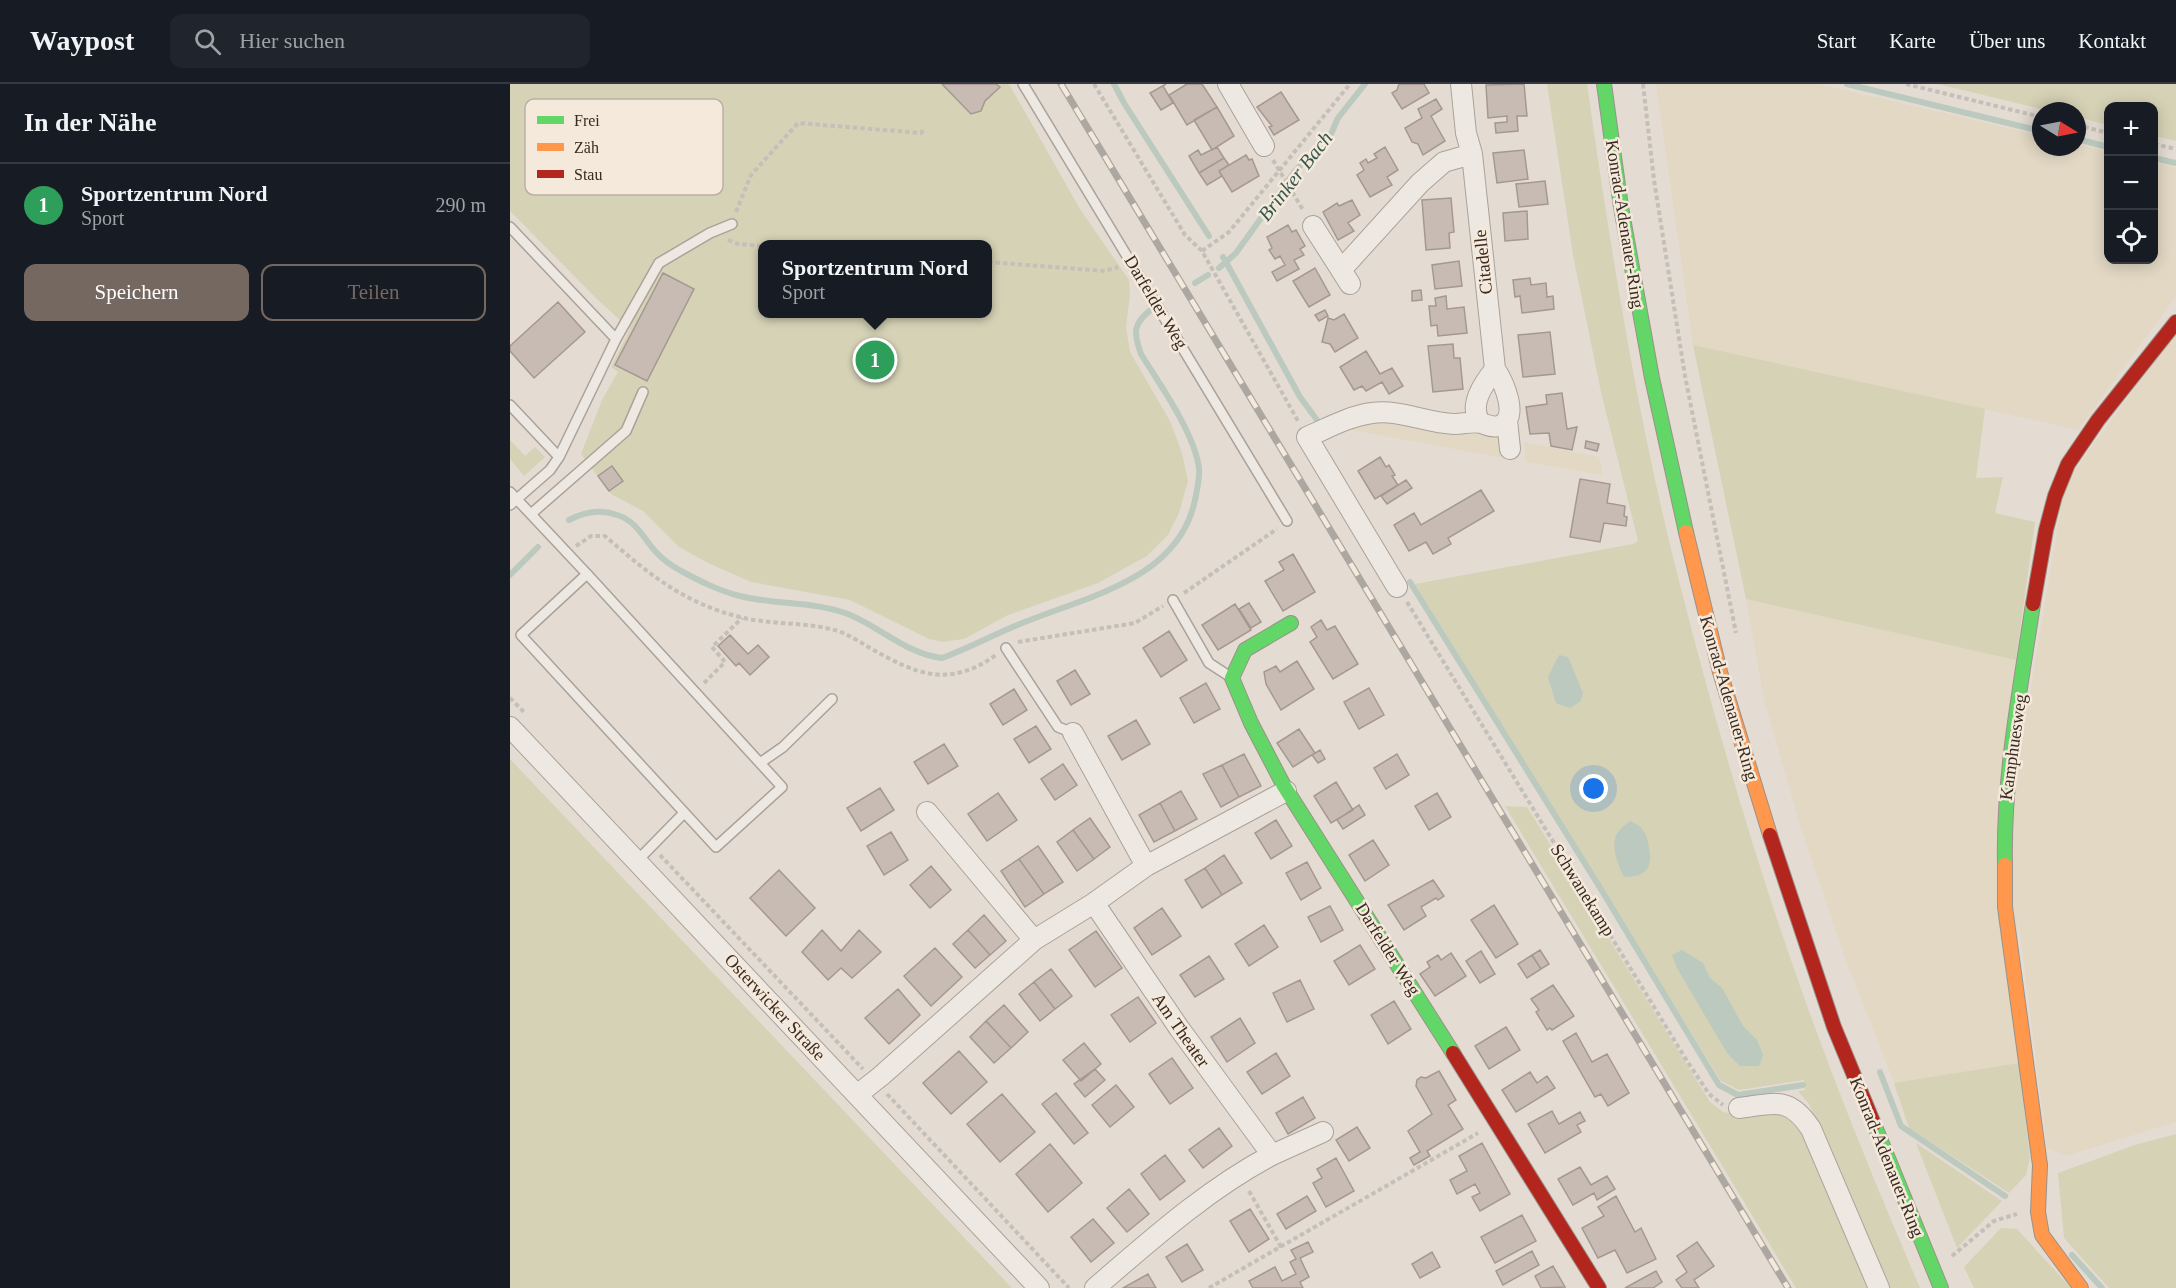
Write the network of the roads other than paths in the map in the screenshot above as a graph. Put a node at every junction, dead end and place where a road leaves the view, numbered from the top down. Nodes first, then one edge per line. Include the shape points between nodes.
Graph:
1 (1023, 84) edge
2 (1228, 84) edge
3 (1461, 84) edge
4 (1604, 84) edge
5 (1264, 146) dead end
6 (1472, 154) junction
7 (732, 224) road end
8 (1313, 226) road end
9 (510, 227) edge
10 (2176, 322) edge
11 (616, 339) junction
12 (1495, 369) junction
13 (643, 392) dead end
14 (510, 405) edge
15 (1507, 420) junction
16 (1480, 422) junction
17 (1510, 449) dead end
18 (559, 457) junction
19 (512, 499) edge
20 (531, 514) junction
21 (1287, 522) road end
22 (587, 574) junction
23 (1397, 586) road end
24 (1173, 600) road end
25 (1292, 622) dead end
26 (1006, 648) road end
27 (1232, 678) junction
28 (832, 699) dead end
29 (510, 727) edge
30 (1073, 733) joint
31 (760, 763) junction
32 (1286, 791) junction
33 (927, 812) dead end
34 (684, 813) junction
35 (636, 862) junction
36 (1146, 866) junction
37 (1094, 903) junction
38 (1034, 940) junction
39 (857, 1095) junction
40 (1739, 1108) road end
41 (1323, 1132) dead end
42 (1272, 1155) junction
43 (1039, 1288) edge
44 (1095, 1288) edge
45 (1599, 1288) edge
46 (1879, 1288) edge
47 (1941, 1288) edge
48 (2081, 1288) edge

1 - 21 lane, Darfelder Weg
2 - 5 street
3 - 6 street, Citadelle
4 - 47 street, Konrad-Adenauer-Ring via 1621,207 1654,390 1720,672 1834,1027
6 - 8 street via 1444,162 1420,183 1345,277
6 - 12 street, Citadelle
7 - 11 lane via 659,263
9 - 11 lane
10 - 48 street, Kamphuesweg via 2074,456 2060,483 2042,553 2008,773 2003,874 2040,1165 2038,1212 2042,1235
11 - 18 lane
12 - 15 street, Citadelle via 1509,401
12 - 16 street via 1475,406
13 - 20 lane via 626,431
14 - 18 lane
15 - 16 street via 1497,426
15 - 17 street, Citadelle
16 - 23 street via 1453,424 1395,412 1372,413 1307,437
18 - 19 lane via 550,470
19 - 20 lane
20 - 22 lane
22 - 31 lane
22 - 34 lane via 521,635
24 - 27 lane via 1209,663
25 - 27 street via 1245,650
26 - 30 lane via 1058,727
27 - 32 street, Darfelder Weg via 1248,720
28 - 31 lane via 783,747
29 - 35 street, Osterwicker Straße
30 - 36 street
31 - 34 lane via 782,787 716,848
32 - 36 street
32 - 45 street, Darfelder Weg
33 - 38 street
34 - 35 lane
35 - 39 street, Osterwicker Straße
36 - 37 street
37 - 38 street
37 - 42 street, Am Theater
38 - 39 street
39 - 43 street, Osterwicker Straße
40 - 46 street via 1784,1104 1801,1113
41 - 42 street
42 - 44 street via 1238,1173 1185,1212

